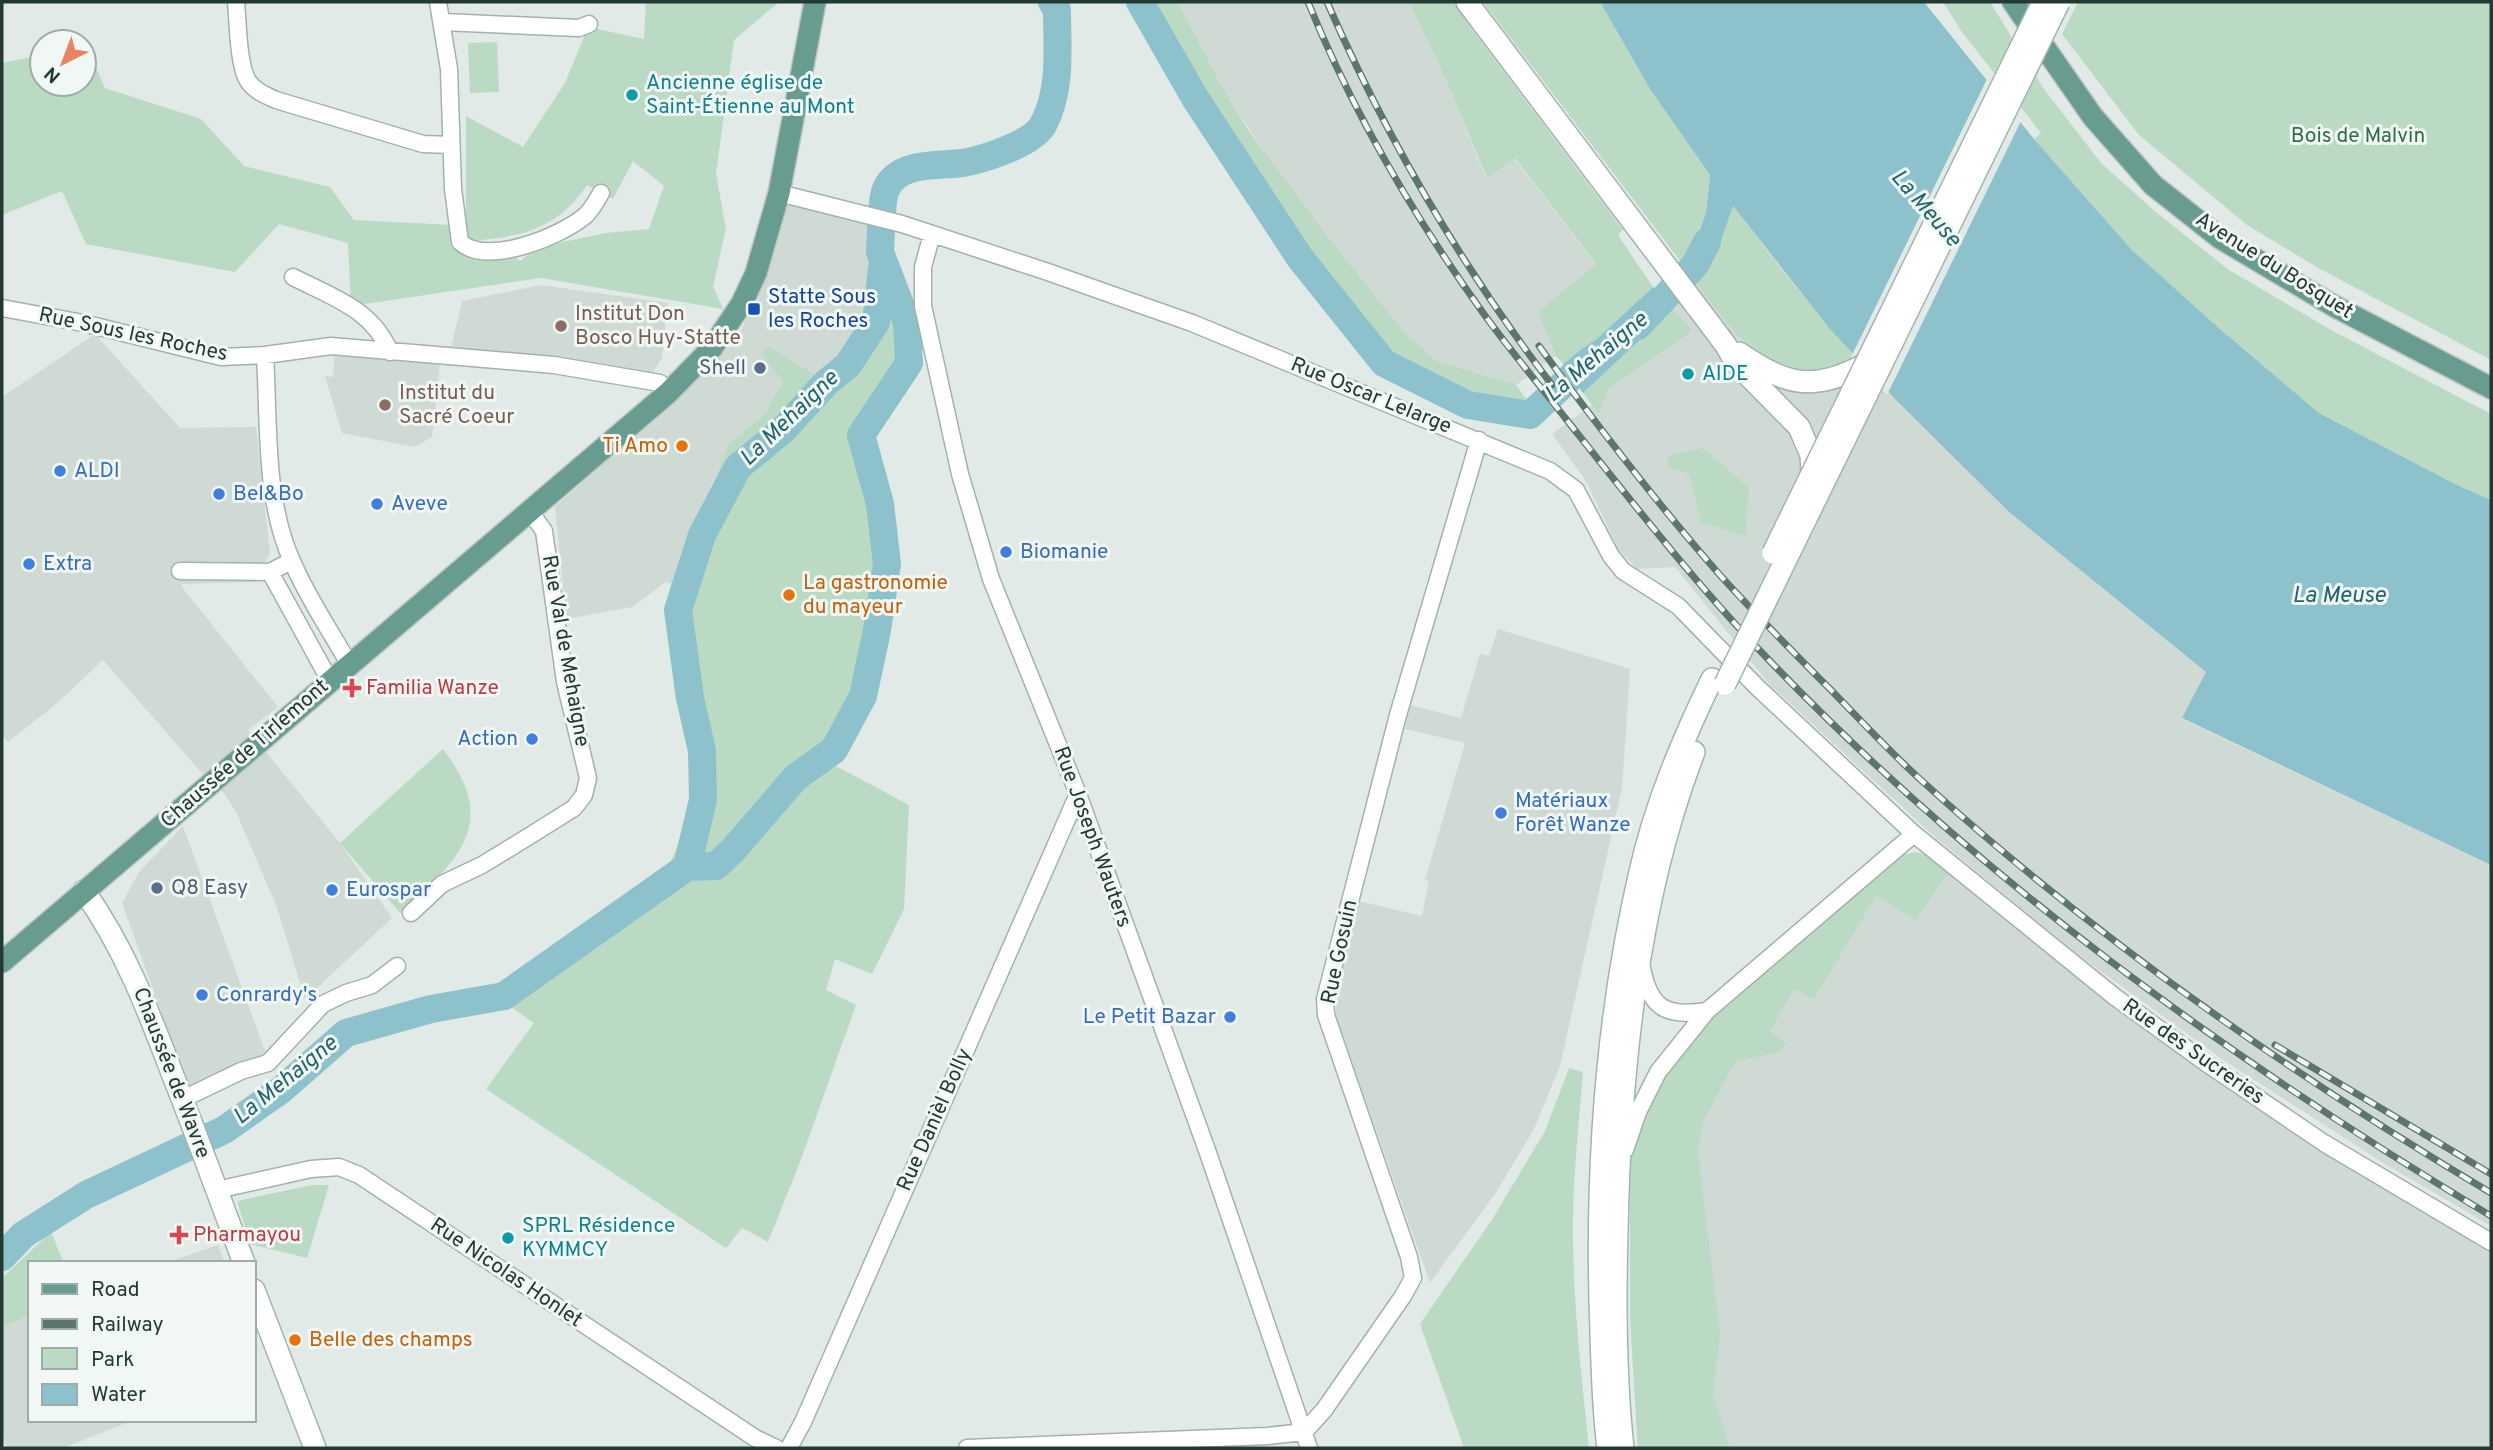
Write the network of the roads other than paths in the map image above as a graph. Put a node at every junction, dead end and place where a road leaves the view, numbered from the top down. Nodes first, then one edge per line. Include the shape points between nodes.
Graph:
1 (236, 2) edge
2 (438, 2) edge
3 (815, 2) edge
4 (1467, 2) edge
5 (2013, 2) edge
6 (2042, 2) edge
7 (2059, 2) edge
8 (443, 22) junction
9 (589, 24) dead end
10 (451, 145) junction
11 (601, 192) dead end
12 (779, 193) junction
13 (932, 234) junction
14 (293, 277) dead end
15 (2, 308) edge
16 (1725, 344) junction
17 (390, 352) junction
18 (265, 355) junction
19 (1866, 364) junction
20 (1820, 382) junction
21 (2491, 388) edge
22 (668, 393) junction
23 (1842, 412) junction
24 (1849, 433) junction
25 (1479, 440) junction
26 (1812, 474) junction
27 (530, 510) junction
28 (291, 561) junction
29 (180, 571) dead end
30 (270, 572) junction
31 (349, 664) junction
32 (330, 681) junction
33 (1718, 682) junction
34 (1757, 687) joint
35 (1078, 794) junction
36 (1914, 834) junction
37 (84, 891) junction
38 (411, 913) dead end
39 (5, 953) edge
40 (1641, 959) junction
41 (397, 966) dead end
42 (1707, 1011) junction
43 (183, 1099) junction
44 (1618, 1172) junction
45 (217, 1190) junction
46 (2491, 1242) edge
47 (243, 1261) edge
48 (256, 1295) edge
49 (1304, 1432) junction
50 (315, 1448) edge
51 (785, 1448) edge
52 (967, 1448) edge
53 (1309, 1448) edge
54 (1608, 1448) edge
55 (1623, 1448) edge

1 - 10 street via 243,64 247,79 259,92 423,144
2 - 8 street
3 - 12 main road, Chaussée de Tirlemont
4 - 16 main road
5 - 21 main road, Avenue du Bosquet via 2093,117 2153,185 2220,238 2334,306
6 - 19 main road, bridge
7 - 24 main road, bridge
8 - 9 street via 579,28
8 - 10 street
10 - 11 street via 459,238 473,250 532,244 563,231 588,213
12 - 13 street, Rue Oscar Lelarge
12 - 22 main road, Chaussée de Tirlemont via 756,273 732,319 712,348
13 - 25 street, Rue Oscar Lelarge via 1192,324
13 - 35 street, Rue Joseph Wauters via 923,267 923,306 960,474 992,579
14 - 17 street via 369,319
15 - 18 street, Rue Sous les Roches via 221,357
16 - 20 main road via 1772,375
16 - 26 main road via 1737,363 1799,427 1811,455
17 - 18 street, Rue Sous les Roches via 331,346
17 - 22 street, Rue Sous les Roches via 554,365 660,383
18 - 28 street via 272,482 277,518
19 - 20 main road
19 - 23 main road, bridge
20 - 23 main road
22 - 27 main road, Chaussée de Tirlemont
23 - 24 main road, bridge
23 - 26 main road, bridge
24 - 33 main road, bridge
25 - 34 street, Rue Oscar Lelarge via 1550,471 1576,490 1623,571 1678,606
25 - 49 street, Rue Gosuin via 1398,715 1325,999 1326,1015 1413,1278 1324,1410
26 - 33 main road, bridge
27 - 31 main road, Chaussée de Tirlemont
27 - 38 street, Rue Val de Mehaigne via 544,531 565,682 588,778 584,795 574,808 531,835 442,884
28 - 30 street
28 - 31 street
29 - 30 street
30 - 32 street
31 - 32 main road, Chaussée de Tirlemont
32 - 37 main road, Chaussée de Tirlemont
33 - 40 main road via 1657,876
33 - 54 main road via 1689,727 1654,823 1640,872 1615,1017 1599,1182
34 - 36 street, Rue des Sucreries
35 - 49 street, Rue Joseph Wauters
35 - 51 street, Rue Danièl Bolly via 803,1422
36 - 42 street
36 - 46 street, Rue des Sucreries via 2115,997 2210,1065 2324,1143
37 - 39 main road, Chaussée de Tirlemont
37 - 43 main road, Chaussée de Wavre via 102,915 146,1004
40 - 42 street via 1646,987 1656,1002 1671,1012
40 - 44 main road
41 - 43 street via 372,985 323,1004 268,1063
42 - 44 street via 1658,1072 1637,1112
43 - 45 main road, Chaussée de Wavre
44 - 55 main road via 1615,1302
45 - 47 main road, Chaussée de Wavre
45 - 51 street, Rue Nicolas Honlet via 311,1169 339,1167 359,1175 755,1438
48 - 50 main road
49 - 52 street
49 - 53 street, Rue Joseph Wauters

